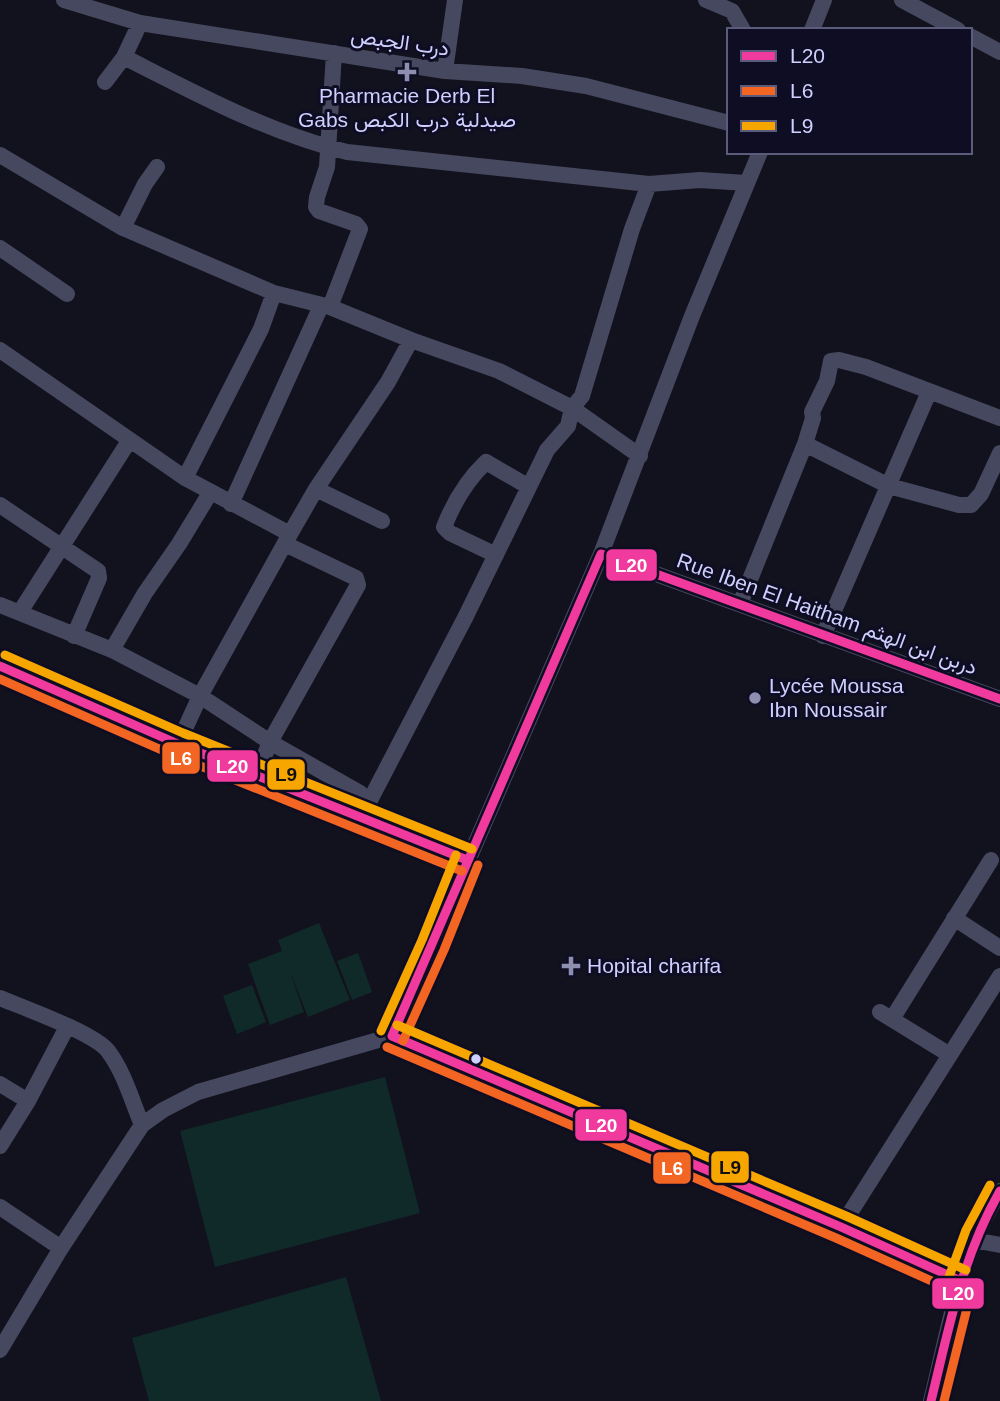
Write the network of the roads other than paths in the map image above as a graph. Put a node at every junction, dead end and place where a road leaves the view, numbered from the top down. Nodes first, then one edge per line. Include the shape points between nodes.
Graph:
1 (64, 0) edge
2 (455, 0) edge
3 (706, 0) edge
4 (824, 0) edge
5 (902, 0) edge
6 (140, 23) junction
7 (742, 28) edge
8 (813, 28) edge
9 (954, 28) edge
10 (972, 37) edge
11 (1000, 52) edge
12 (334, 53) junction
13 (124, 57) junction
14 (445, 71) junction
15 (106, 82) dead end
16 (727, 123) edge
17 (326, 147) junction
18 (759, 154) edge
19 (1, 157) edge
20 (157, 167) dead end
21 (746, 183) junction
22 (649, 184) junction
23 (122, 228) junction
24 (0, 248) edge
25 (274, 293) junction
26 (68, 294) dead end
27 (326, 306) junction
28 (411, 340) junction
29 (0, 350) edge
30 (929, 392) junction
31 (572, 408) junction
32 (1000, 418) edge
33 (129, 441) junction
34 (805, 444) junction
35 (1000, 453) edge
36 (640, 456) junction
37 (184, 478) junction
38 (889, 486) junction
39 (529, 487) junction
40 (316, 489) junction
41 (210, 493) junction
42 (231, 504) junction
43 (0, 505) edge
44 (382, 521) dead end
45 (288, 539) junction
46 (61, 546) junction
47 (601, 554) junction
48 (496, 555) junction
49 (740, 604) junction
50 (0, 605) edge
51 (20, 612) junction
52 (75, 636) junction
53 (823, 636) junction
54 (112, 650) junction
55 (0, 666) edge
56 (200, 695) junction
57 (1000, 699) edge
58 (270, 742) junction
59 (178, 744) junction
60 (257, 774) junction
61 (367, 813) junction
62 (467, 860) junction
63 (991, 860) dead end
64 (954, 918) junction
65 (1000, 948) edge
66 (1000, 976) edge
67 (0, 998) edge
68 (67, 1027) junction
69 (392, 1036) junction
70 (950, 1055) junction
71 (0, 1084) edge
72 (28, 1101) junction
73 (142, 1125) junction
74 (0, 1146) edge
75 (1000, 1191) edge
76 (0, 1207) edge
77 (841, 1227) junction
78 (974, 1240) junction
79 (1000, 1245) edge
80 (61, 1248) junction
81 (961, 1281) junction
82 (0, 1350) edge
83 (931, 1401) edge

1 - 6 street, درب الجبص
2 - 14 street
3 - 7 street via 732,11
4 - 8 street
5 - 9 street
6 - 12 street, درب الجبص
6 - 13 street
10 - 11 street
12 - 14 street, درب الجبص
12 - 17 street
13 - 15 street
13 - 17 street via 210,101
14 - 16 street, درب الجبص via 586,86
17 - 22 street
17 - 27 street via 327,167 316,207 360,229
18 - 21 street
19 - 23 street
20 - 23 street
21 - 22 street
21 - 36 street
22 - 31 street via 582,396
23 - 25 street
24 - 26 street
25 - 27 street
25 - 37 street via 261,330
27 - 28 street
27 - 42 street
28 - 31 street via 499,371
28 - 40 street
29 - 33 street
30 - 32 street
30 - 34 street via 866,367 831,361
30 - 38 street
31 - 36 street
31 - 39 street via 568,426 547,450
33 - 37 street
33 - 46 street
34 - 38 street
34 - 49 street
35 - 38 street via 982,494 971,505
36 - 47 street
37 - 41 street
38 - 53 street
39 - 48 street
39 - 48 street via 486,462 460,494 446,522 444,527 450,533
40 - 44 street
40 - 45 street
41 - 42 street
41 - 54 street
42 - 45 street
43 - 46 street
45 - 56 street
45 - 58 street via 358,581
46 - 51 street
46 - 52 street via 100,574
47 - 49 street, Rue Iben El Haitham دربن ابن الهثم
47 - 62 street
48 - 61 street
49 - 53 street, Rue Iben El Haitham دربن ابن الهثم
50 - 51 street
51 - 52 street
52 - 54 street
53 - 57 street, Rue Iben El Haitham دربن ابن الهثم
54 - 56 street
55 - 59 street
56 - 58 street
56 - 59 street
58 - 60 street
58 - 61 street via 360,793
59 - 60 street
60 - 61 street
61 - 62 street
62 - 69 street
63 - 64 street
64 - 65 street
64 - 70 street via 886,1015
66 - 70 street
67 - 68 street
68 - 72 street
68 - 73 street via 91,1036 107,1049
69 - 73 street via 198,1092
69 - 77 street
70 - 77 street
71 - 72 street
72 - 74 street
73 - 80 street
75 - 78 street
76 - 80 street
77 - 81 street
78 - 79 street
78 - 81 street
80 - 82 street
81 - 83 street

